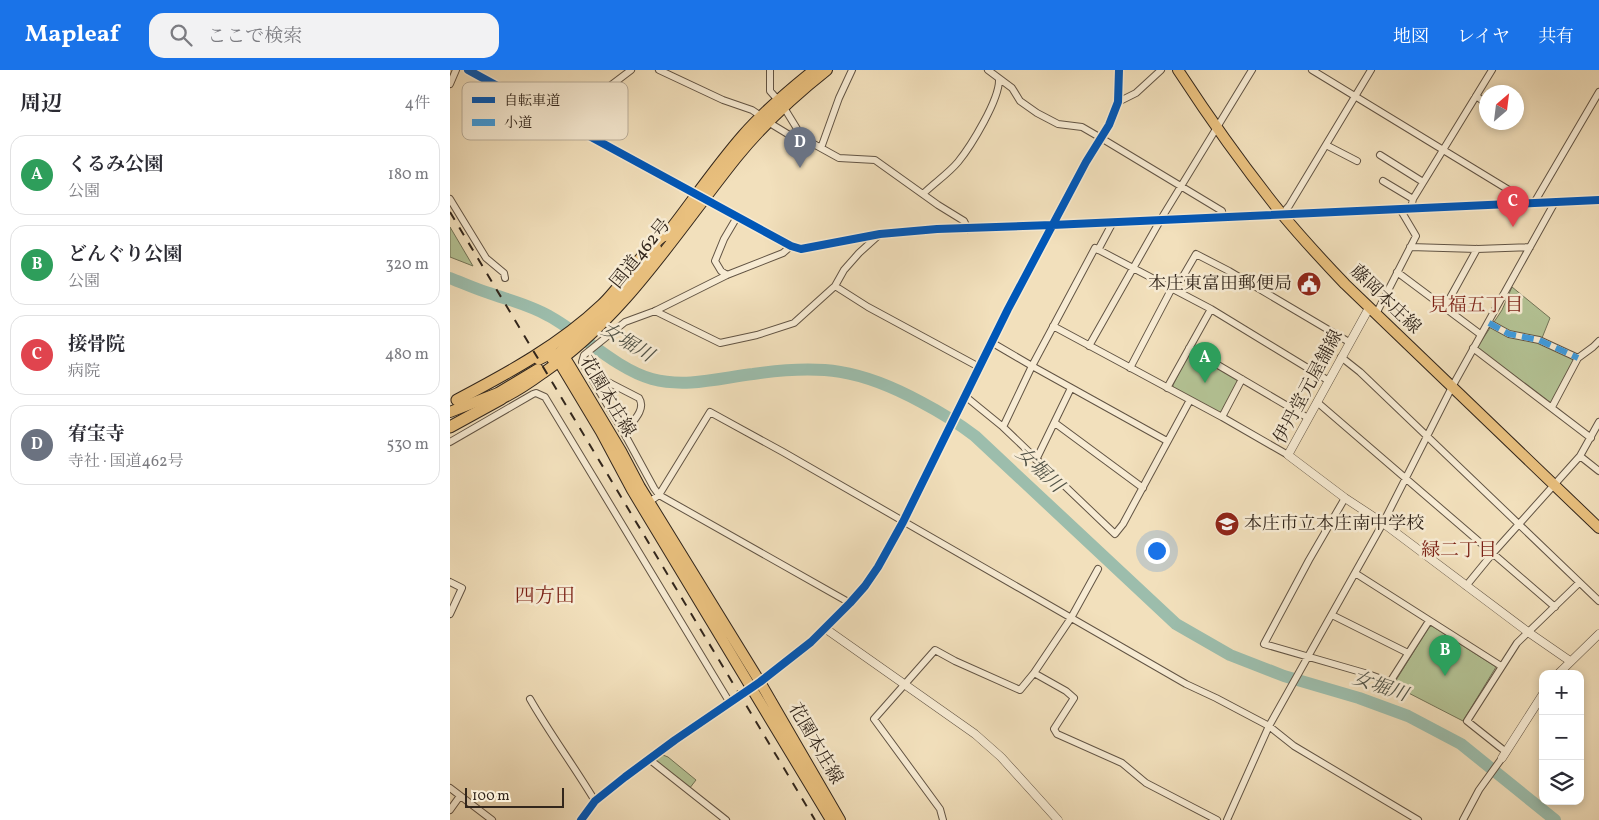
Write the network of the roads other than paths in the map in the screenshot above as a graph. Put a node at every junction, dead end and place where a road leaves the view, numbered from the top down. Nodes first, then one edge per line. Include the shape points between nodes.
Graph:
1 (456, 70) edge
2 (468, 70) edge
3 (631, 70) edge
4 (659, 70) edge
5 (770, 70) edge
6 (814, 70) edge
7 (827, 70) edge
8 (852, 70) edge
9 (988, 70) edge
10 (1119, 70) edge
11 (1161, 70) edge
12 (1178, 70) edge
13 (1252, 70) edge
14 (1312, 70) edge
15 (1371, 70) edge
16 (1492, 70) edge
17 (999, 79) junction
18 (490, 82) edge
19 (615, 82) edge
20 (450, 84) edge
21 (1599, 92) edge
22 (1355, 96) junction
23 (1476, 96) junction
24 (1479, 98) edge
25 (1118, 102) junction
26 (781, 103) junction
27 (765, 119) junction
28 (1217, 128) junction
29 (801, 137) junction
30 (1101, 138) junction
31 (595, 140) edge
32 (1326, 145) junction
33 (821, 148) junction
34 (1443, 149) junction
35 (1380, 155) dead end
36 (1356, 161) dead end
37 (1383, 181) dead end
38 (1423, 182) junction
39 (1180, 187) junction
40 (923, 194) junction
41 (700, 197) junction
42 (450, 199) edge
43 (1413, 199) junction
44 (1599, 200) edge
45 (1555, 202) junction
46 (1524, 203) junction
47 (1534, 203) junction
48 (1411, 208) junction
49 (1400, 209) junction
50 (1282, 214) junction
51 (737, 217) junction
52 (1224, 217) junction
53 (1160, 220) junction
54 (1113, 222) junction
55 (1052, 225) junction
56 (968, 228) junction
57 (669, 232) joint
58 (880, 234) junction
59 (791, 246) junction
60 (1410, 247) junction
61 (1530, 247) junction
62 (1477, 249) junction
63 (1098, 250) junction
64 (1134, 267) junction
65 (1397, 272) junction
66 (727, 275) junction
67 (505, 278) dead end
68 (835, 286) junction
69 (1174, 289) junction
70 (1445, 306) junction
71 (1211, 309) junction
72 (655, 311) junction
73 (1373, 311) junction
74 (1489, 323) junction
75 (592, 324) junction
76 (1053, 326) junction
77 (1480, 334) junction
78 (1599, 341) edge
79 (991, 342) junction
80 (1349, 342) junction
81 (572, 346) junction
82 (1089, 346) junction
83 (1189, 348) junction
84 (1473, 348) junction
85 (1341, 357) junction
86 (560, 358) junction
87 (1578, 358) junction
88 (1032, 366) junction
89 (979, 367) junction
90 (1130, 368) junction
91 (1242, 379) junction
92 (596, 381) dead end
93 (1329, 381) junction
94 (1452, 387) junction
95 (1071, 388) junction
96 (1167, 388) junction
97 (965, 396) junction
98 (501, 399) junction
99 (1190, 400) junction
100 (454, 401) edge
101 (1317, 402) junction
102 (1552, 407) junction
103 (450, 412) edge
104 (1222, 417) junction
105 (1308, 418) junction
106 (450, 421) edge
107 (1599, 422) edge
108 (1055, 423) junction
109 (1003, 427) junction
110 (450, 428) edge
111 (624, 433) junction
112 (1426, 436) junction
113 (1590, 438) junction
114 (1168, 441) junction
115 (450, 442) edge
116 (1288, 456) junction
117 (1580, 456) junction
118 (1036, 460) junction
119 (1599, 471) edge
120 (1406, 479) junction
121 (1554, 486) junction
122 (1143, 488) junction
123 (660, 495) junction
124 (1345, 498) junction
125 (649, 502) junction
126 (903, 522) junction
127 (1383, 524) junction
128 (1519, 524) junction
129 (1599, 528) edge
130 (1492, 553) junction
131 (1098, 569) dead end
132 (1355, 573) junction
133 (450, 582) edge
134 (1579, 583) junction
135 (1466, 586) junction
136 (1599, 601) edge
137 (850, 603) junction
138 (1554, 607) junction
139 (450, 614) edge
140 (1332, 615) junction
141 (1071, 618) junction
142 (1429, 621) junction
143 (826, 629) junction
144 (1528, 632) junction
145 (1599, 634) edge
146 (1408, 653) junction
147 (1308, 657) junction
148 (1570, 661) junction
149 (1501, 666) junction
150 (1562, 670) edge
151 (1034, 673) junction
152 (905, 684) junction
153 (756, 685) junction
154 (530, 699) dead end
155 (1539, 700) edge
156 (730, 703) junction
157 (1269, 726) junction
158 (1504, 755) junction
159 (649, 759) junction
160 (450, 788) edge
161 (460, 796) junction
162 (595, 801) junction
163 (450, 810) edge
164 (492, 820) edge
165 (581, 820) edge
166 (726, 820) edge
167 (831, 820) edge
168 (840, 820) edge
169 (943, 820) edge
170 (1058, 820) edge
171 (1217, 820) edge
172 (1227, 820) edge
173 (1418, 820) edge
174 (1463, 820) edge

1 - 20 street
2 - 18 street
3 - 19 street
4 - 27 street via 752,110
5 - 26 street via 770,91
6 - 26 main road, 国道462号
7 - 26 main road, 国道462号
8 - 33 street
9 - 17 street
10 - 25 street
11 - 25 street via 1136,93
12 - 28 main road, 藤岡本庄線
13 - 28 street
14 - 22 street
15 - 22 street
16 - 23 street
17 - 30 street via 1012,88 1020,101 1037,112 1058,124 1082,127
17 - 40 street via 995,100 968,146 957,162
21 - 47 street
22 - 32 street
22 - 34 street
23 - 24 street
23 - 34 street
25 - 30 street
26 - 27 main road, 国道462号
26 - 29 street
27 - 29 street via 791,136
27 - 41 main road, 国道462号 via 737,158
28 - 39 street
28 - 50 main road, 藤岡本庄線
29 - 33 street
30 - 39 street
30 - 55 street
31 - 41 street
32 - 36 street
32 - 50 street
33 - 40 street via 839,158 875,160
34 - 38 street
34 - 46 street via 1522,198
35 - 38 street
37 - 43 street
38 - 43 street
39 - 52 street via 1222,211
39 - 53 street
40 - 56 street via 964,221
41 - 51 street
41 - 57 main road, 国道462号
41 - 75 main road, 国道462号 via 651,271
42 - 67 street via 486,258 504,273
43 - 48 street
44 - 45 street
45 - 47 street
45 - 61 street
46 - 47 street
46 - 48 street
48 - 49 street
49 - 50 street
49 - 60 street via 1416,236
50 - 52 street
50 - 73 main road, 藤岡本庄線
51 - 59 street
51 - 66 street via 715,261
52 - 53 street
53 - 54 street
53 - 64 street
54 - 55 street
54 - 63 street
55 - 56 street
55 - 79 street
56 - 58 street
57 - 75 highway via 657,240
58 - 59 street via 806,248
58 - 68 street via 844,270
59 - 66 street via 783,253
60 - 62 street
60 - 65 street
61 - 62 street
61 - 74 street
62 - 70 street
63 - 64 street
63 - 76 street via 1095,248
64 - 69 street
64 - 82 street
65 - 70 street
65 - 73 street
66 - 72 street
68 - 72 street via 794,323 720,343
68 - 89 street via 868,308
69 - 71 street
69 - 80 street via 1196,254
69 - 90 street
70 - 77 street
71 - 83 street
71 - 93 street
72 - 81 street via 632,318 608,334
73 - 80 street, 伊丹堂元屋舗線
73 - 94 main road, 藤岡本庄線
74 - 77 street
74 - 87 street via 1509,334 1539,340
75 - 81 highway
75 - 81 main road, 国道462号
76 - 82 street
76 - 88 street
77 - 84 street
78 - 87 street
79 - 88 street
79 - 89 street
80 - 85 street, 伊丹堂元屋舗線
81 - 86 main road, 国道462号
81 - 100 highway via 508,373
81 - 111 street
82 - 90 street
83 - 91 street
83 - 96 street
84 - 94 street
84 - 102 street
85 - 93 street, 伊丹堂元屋舗線
85 - 112 street
86 - 98 main road, 国道462号
86 - 100 highway via 544,356 485,390
86 - 103 main road, 国道462号 via 498,393
86 - 125 main road, 花園本庄線
86 - 153 main road, 花園本庄線 via 632,490
87 - 102 street
88 - 95 street
88 - 109 street
89 - 97 street
90 - 96 street
91 - 104 street
91 - 105 street
92 - 111 street via 604,380 639,398 642,403 642,409
93 - 101 street, 伊丹堂元屋舗線
94 - 112 street
94 - 121 main road, 藤岡本庄線
95 - 108 street
95 - 114 street
96 - 99 street
97 - 109 street
97 - 126 street
98 - 106 main road, 国道462号
98 - 110 highway
99 - 104 street
99 - 114 street
101 - 105 street, 伊丹堂元屋舗線
101 - 120 street
102 - 113 street
104 - 116 street
105 - 116 street, 伊丹堂元屋舗線
107 - 113 street
108 - 118 street
108 - 122 street
109 - 118 street
111 - 123 street
112 - 120 street
112 - 128 street
113 - 117 street
114 - 122 street
115 - 156 street via 533,394 546,397
116 - 124 street, 伊丹堂元屋舗線
117 - 119 street
117 - 121 street
118 - 122 street via 1115,534
120 - 127 street
120 - 130 street
121 - 128 street
121 - 129 main road, 藤岡本庄線
123 - 125 street
123 - 126 street via 710,412
123 - 137 street
124 - 127 street, 伊丹堂元屋舗線
124 - 147 street via 1264,644
125 - 153 main road, 花園本庄線
126 - 137 street via 878,567
126 - 141 street
127 - 132 street
127 - 135 street, 伊丹堂元屋舗線
128 - 130 street
128 - 134 street
130 - 135 street
130 - 138 street
131 - 141 street
132 - 140 street
132 - 142 street
133 - 139 street via 462,588
134 - 136 street
134 - 138 street
135 - 144 street, 伊丹堂元屋舗線
137 - 143 street
138 - 144 street
140 - 146 street
140 - 147 street
141 - 151 street
141 - 157 street via 1186,684
142 - 146 street
142 - 149 street
143 - 152 street
143 - 153 street
144 - 148 street, 伊丹堂元屋舗線
144 - 149 street
145 - 148 street
146 - 147 street via 1390,682
147 - 157 street
148 - 150 street
149 - 158 street via 1467,721
151 - 152 street via 1020,690 935,650
151 - 171 street via 1074,698 1054,729 1057,734 1122,763 1146,783
152 - 169 street via 874,718 940,809
152 - 170 street via 989,746
153 - 156 street
153 - 167 main road, 花園本庄線
153 - 168 main road, 花園本庄線
154 - 162 street
155 - 158 street
156 - 159 street
157 - 172 street
157 - 173 street via 1294,746
158 - 174 street
159 - 162 street
159 - 166 street
160 - 161 street
161 - 163 street
161 - 164 street
162 - 165 street

